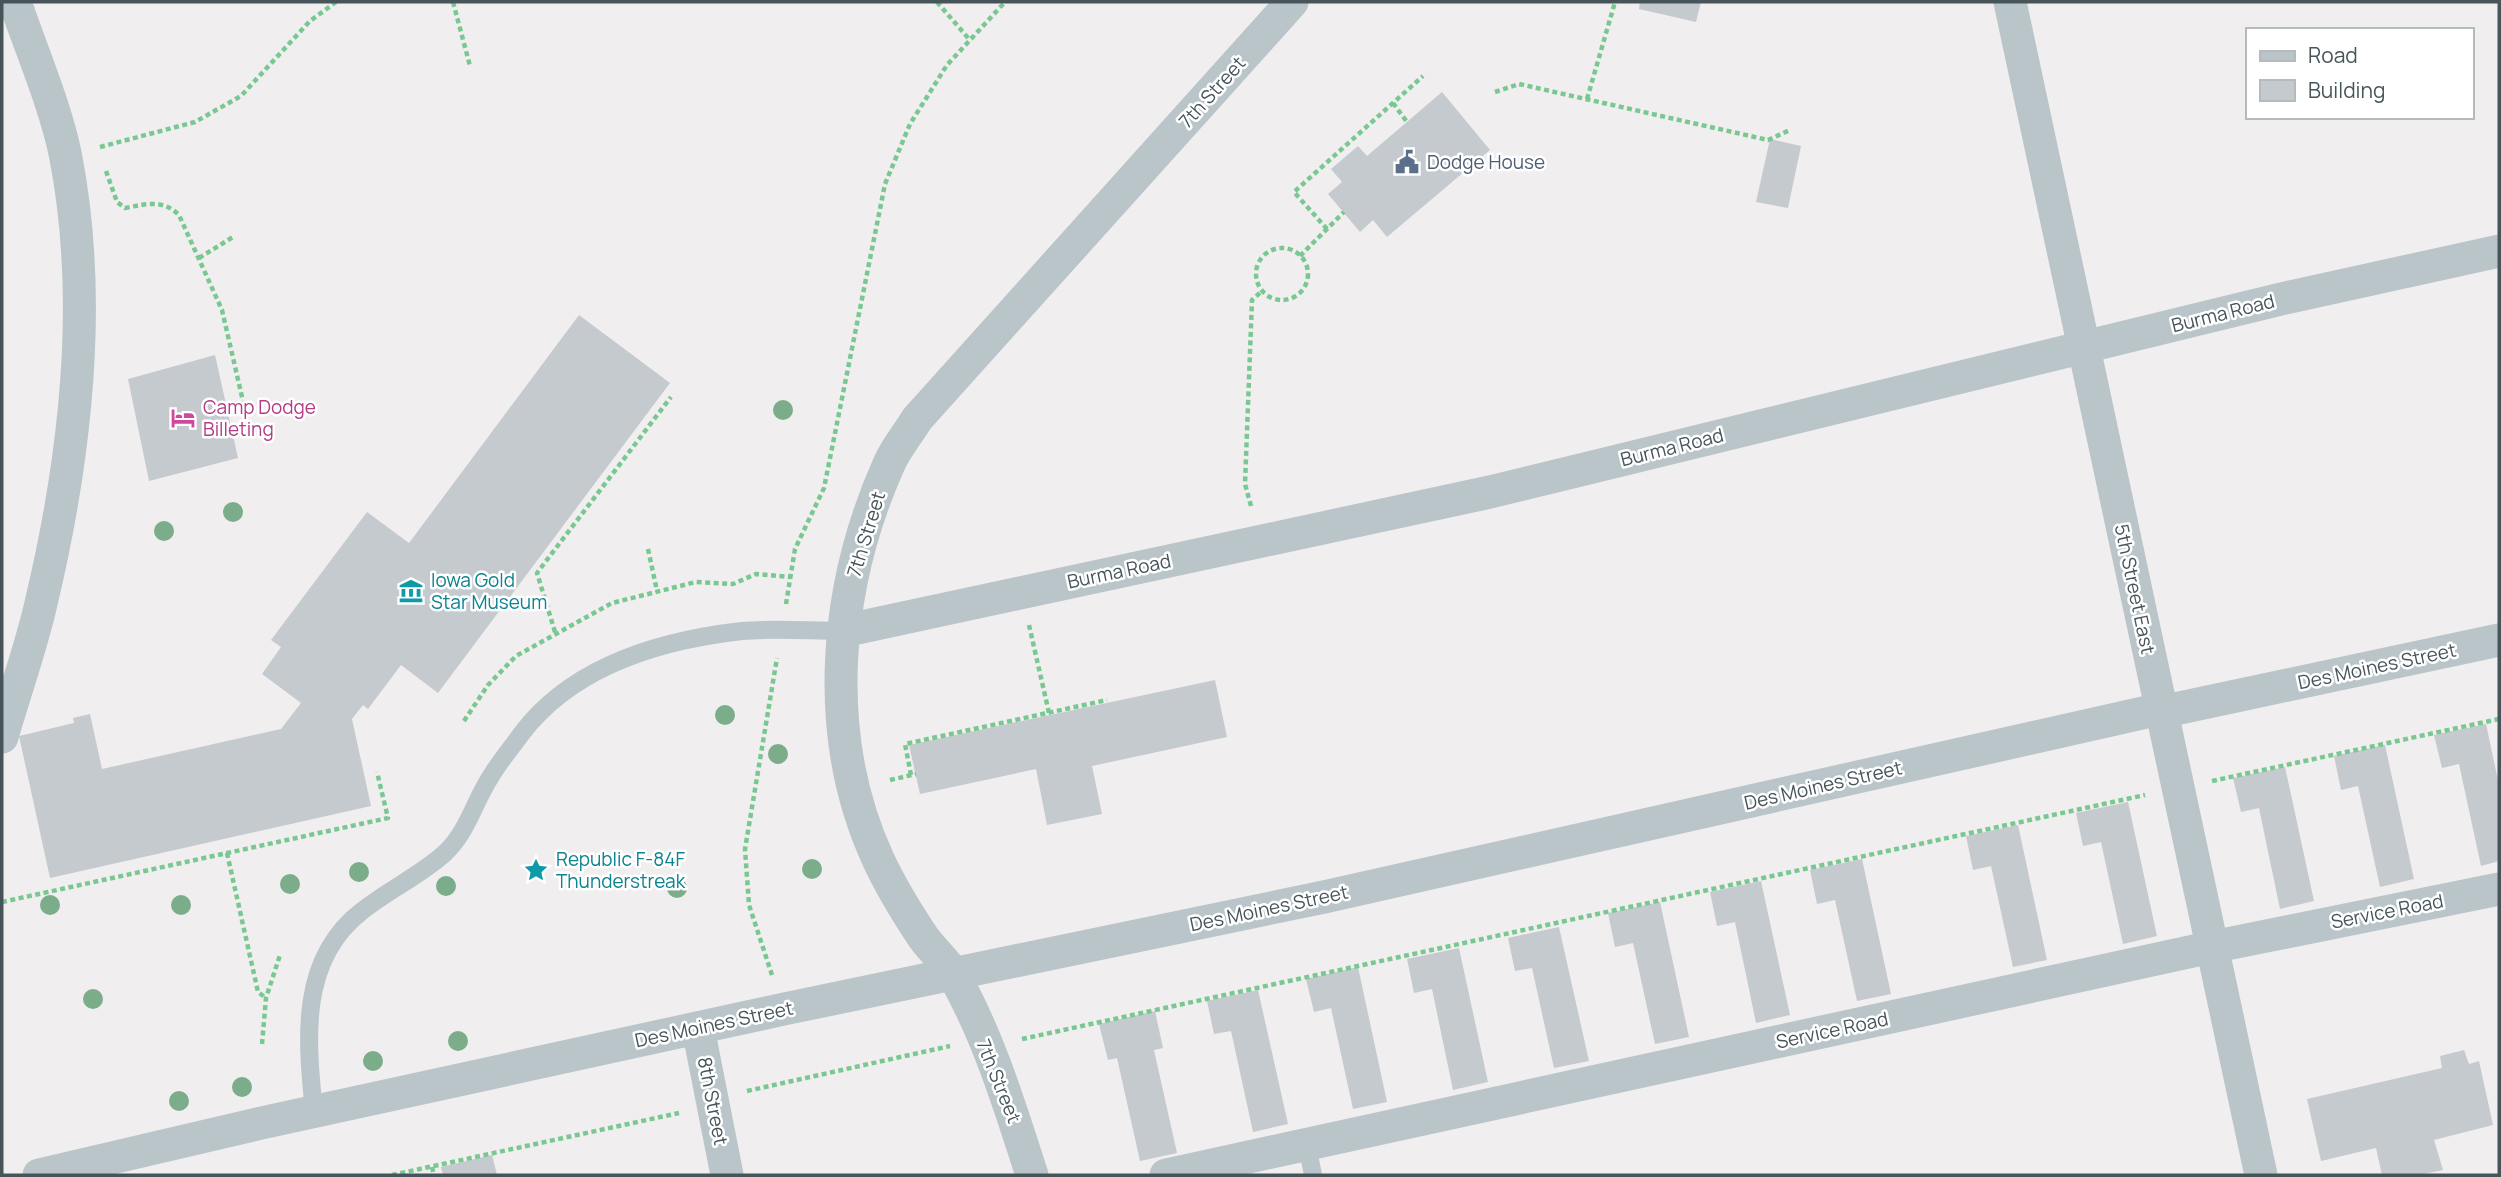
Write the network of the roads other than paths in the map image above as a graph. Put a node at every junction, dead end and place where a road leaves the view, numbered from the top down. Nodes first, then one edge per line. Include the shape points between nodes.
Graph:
1 (15, 2) edge
2 (1292, 2) edge
3 (2010, 2) edge
4 (2499, 251) edge
5 (2083, 347) junction
6 (843, 631) junction
7 (2499, 640) edge
8 (2161, 712) junction
9 (2, 737) edge
10 (2499, 889) edge
11 (2212, 947) junction
12 (952, 973) junction
13 (698, 1028) junction
14 (314, 1112) junction
15 (1310, 1160) edge
16 (39, 1175) edge
17 (727, 1175) edge
18 (1032, 1175) edge
19 (1166, 1175) edge
20 (2260, 1175) edge

1 - 9 street via 65,152 79,267 78,346 65,487 42,601
2 - 6 street, 7th Street via 917,419 890,463 858,550
3 - 5 street, 5th Street East
4 - 5 street, Burma Road
5 - 6 street, Burma Road via 1490,492
5 - 8 street, 5th Street East
6 - 12 street, 7th Street via 842,718 852,779 878,859 923,937
6 - 14 lane via 743,631 625,656 535,716 489,777 469,823 445,853 359,912 328,951 312,995 307,1035
7 - 8 street, Des Moines Street
8 - 11 street, 5th Street East
8 - 12 street, Des Moines Street via 1324,897
10 - 11 street, Service Road
11 - 15 street, Service Road
11 - 20 street, 5th Street East
12 - 13 street, Des Moines Street
12 - 18 street, 7th Street via 1008,1094
13 - 14 street, Des Moines Street
13 - 17 street, 8th Street
14 - 16 street, Des Moines Street
15 - 19 street, Service Road

